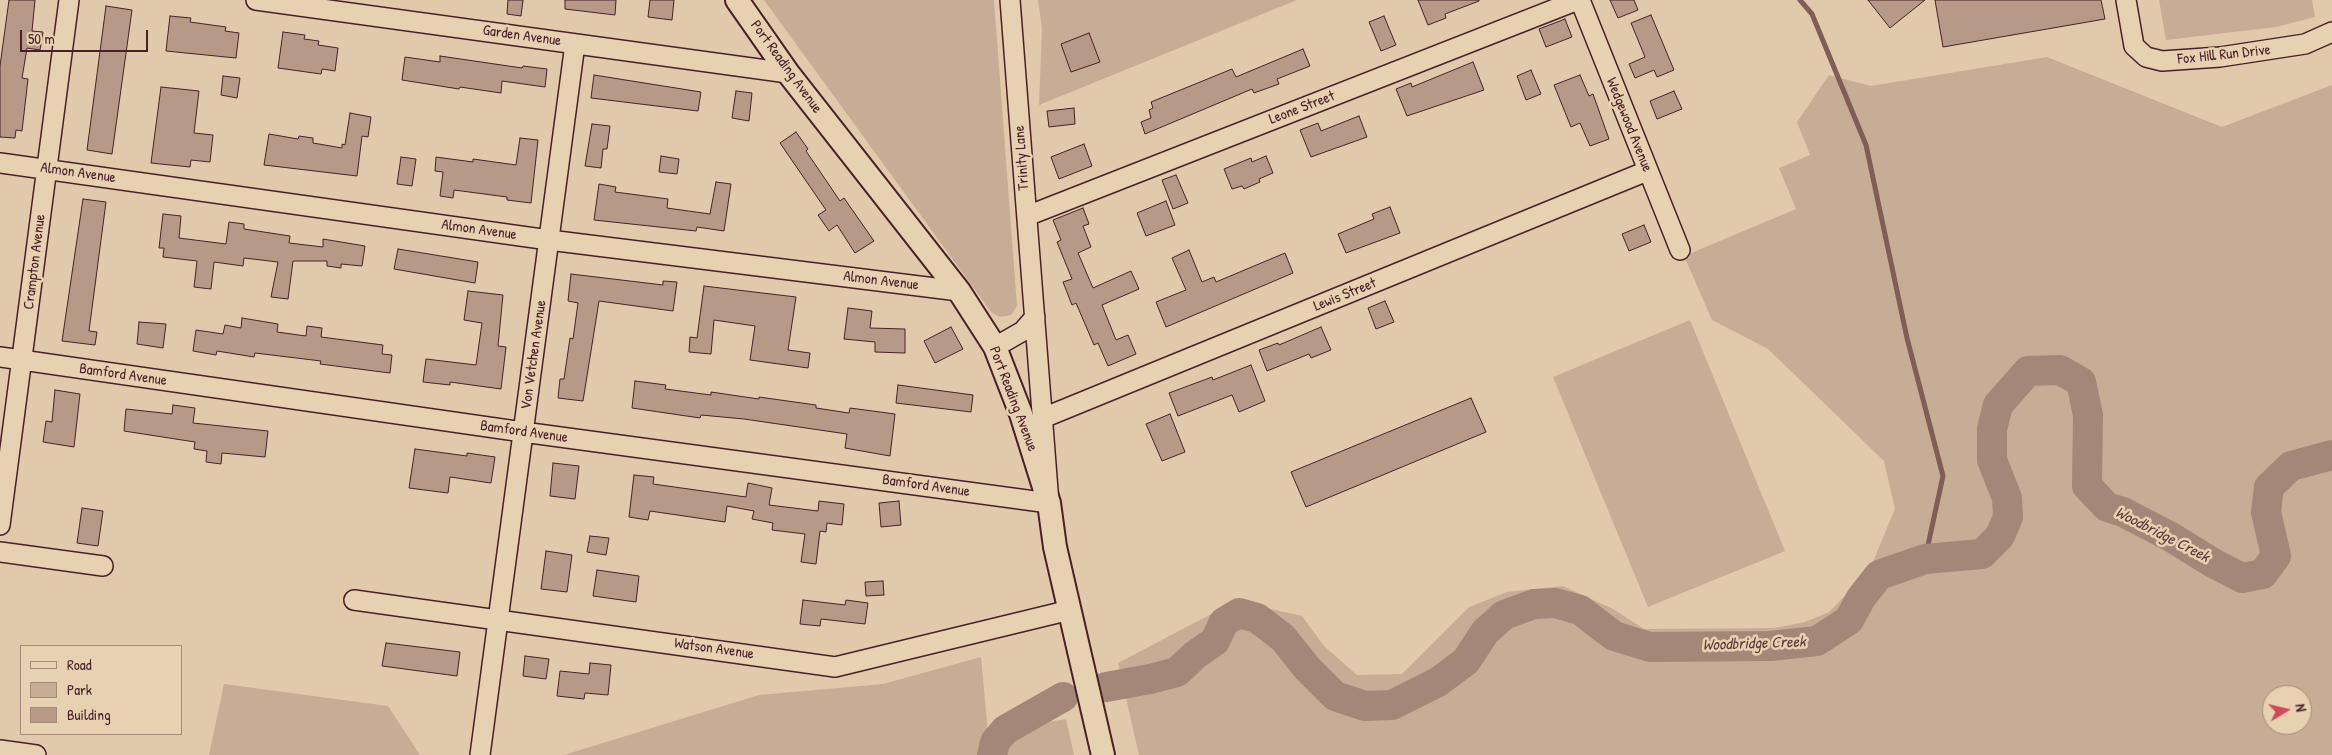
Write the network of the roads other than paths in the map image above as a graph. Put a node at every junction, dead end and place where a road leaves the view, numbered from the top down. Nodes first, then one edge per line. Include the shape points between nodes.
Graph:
1 (69, 0) edge
2 (256, 0) edge
3 (737, 0) edge
4 (1010, 0) edge
5 (1579, 0) edge
6 (2126, 0) edge
7 (2332, 32) edge
8 (575, 44) junction
9 (788, 73) junction
10 (0, 163) edge
11 (47, 169) junction
12 (1647, 171) junction
13 (1027, 216) junction
14 (549, 240) junction
15 (1680, 250) dead end
16 (958, 291) junction
17 (1035, 317) junction
18 (994, 347) junction
19 (0, 357) edge
20 (22, 360) junction
21 (1043, 418) junction
22 (524, 432) junction
23 (1049, 503) junction
24 (0, 525) edge
25 (0, 552) edge
26 (103, 566) dead end
27 (354, 600) dead end
28 (1070, 610) junction
29 (498, 619) junction
30 (0, 750) edge
31 (36, 755) edge
32 (480, 755) edge
33 (1103, 755) edge

1 - 11 street, Crampton Avenue
2 - 8 street, Garden Avenue
3 - 9 main road, Port Reading Avenue
4 - 13 street, Trinity Lane
5 - 12 street, Wedgewood Avenue
5 - 13 street, Leone Street
6 - 7 street, Fox Hill Run Drive via 2134,46 2146,57 2162,61 2220,57 2305,44
8 - 9 street, Garden Avenue
8 - 14 street, Von Vetchen Avenue
9 - 16 main road, Port Reading Avenue
10 - 11 street, Almon Avenue
11 - 14 street, Almon Avenue
11 - 20 street, Crampton Avenue
12 - 15 street, Wedgewood Avenue
12 - 21 street, Lewis Street
13 - 17 street, Trinity Lane
14 - 16 street, Almon Avenue
14 - 22 street, Von Vetchen Avenue
16 - 18 main road, Port Reading Avenue
17 - 18 street via 1023,331
17 - 21 street, Trinity Lane
18 - 23 main road, Port Reading Avenue via 1021,414
19 - 20 street, Bamford Avenue
20 - 22 street, Bamford Avenue
20 - 24 street, Crampton Avenue
21 - 23 street, Trinity Lane
22 - 23 street, Bamford Avenue
22 - 29 street, Von Vetchen Avenue
23 - 28 main road, Port Reading Avenue via 1055,547
25 - 26 street
27 - 29 street, Watson Avenue
28 - 29 street, Watson Avenue via 835,667
28 - 33 main road, Port Reading Avenue
29 - 32 street, Von Vetchen Avenue
30 - 31 street

